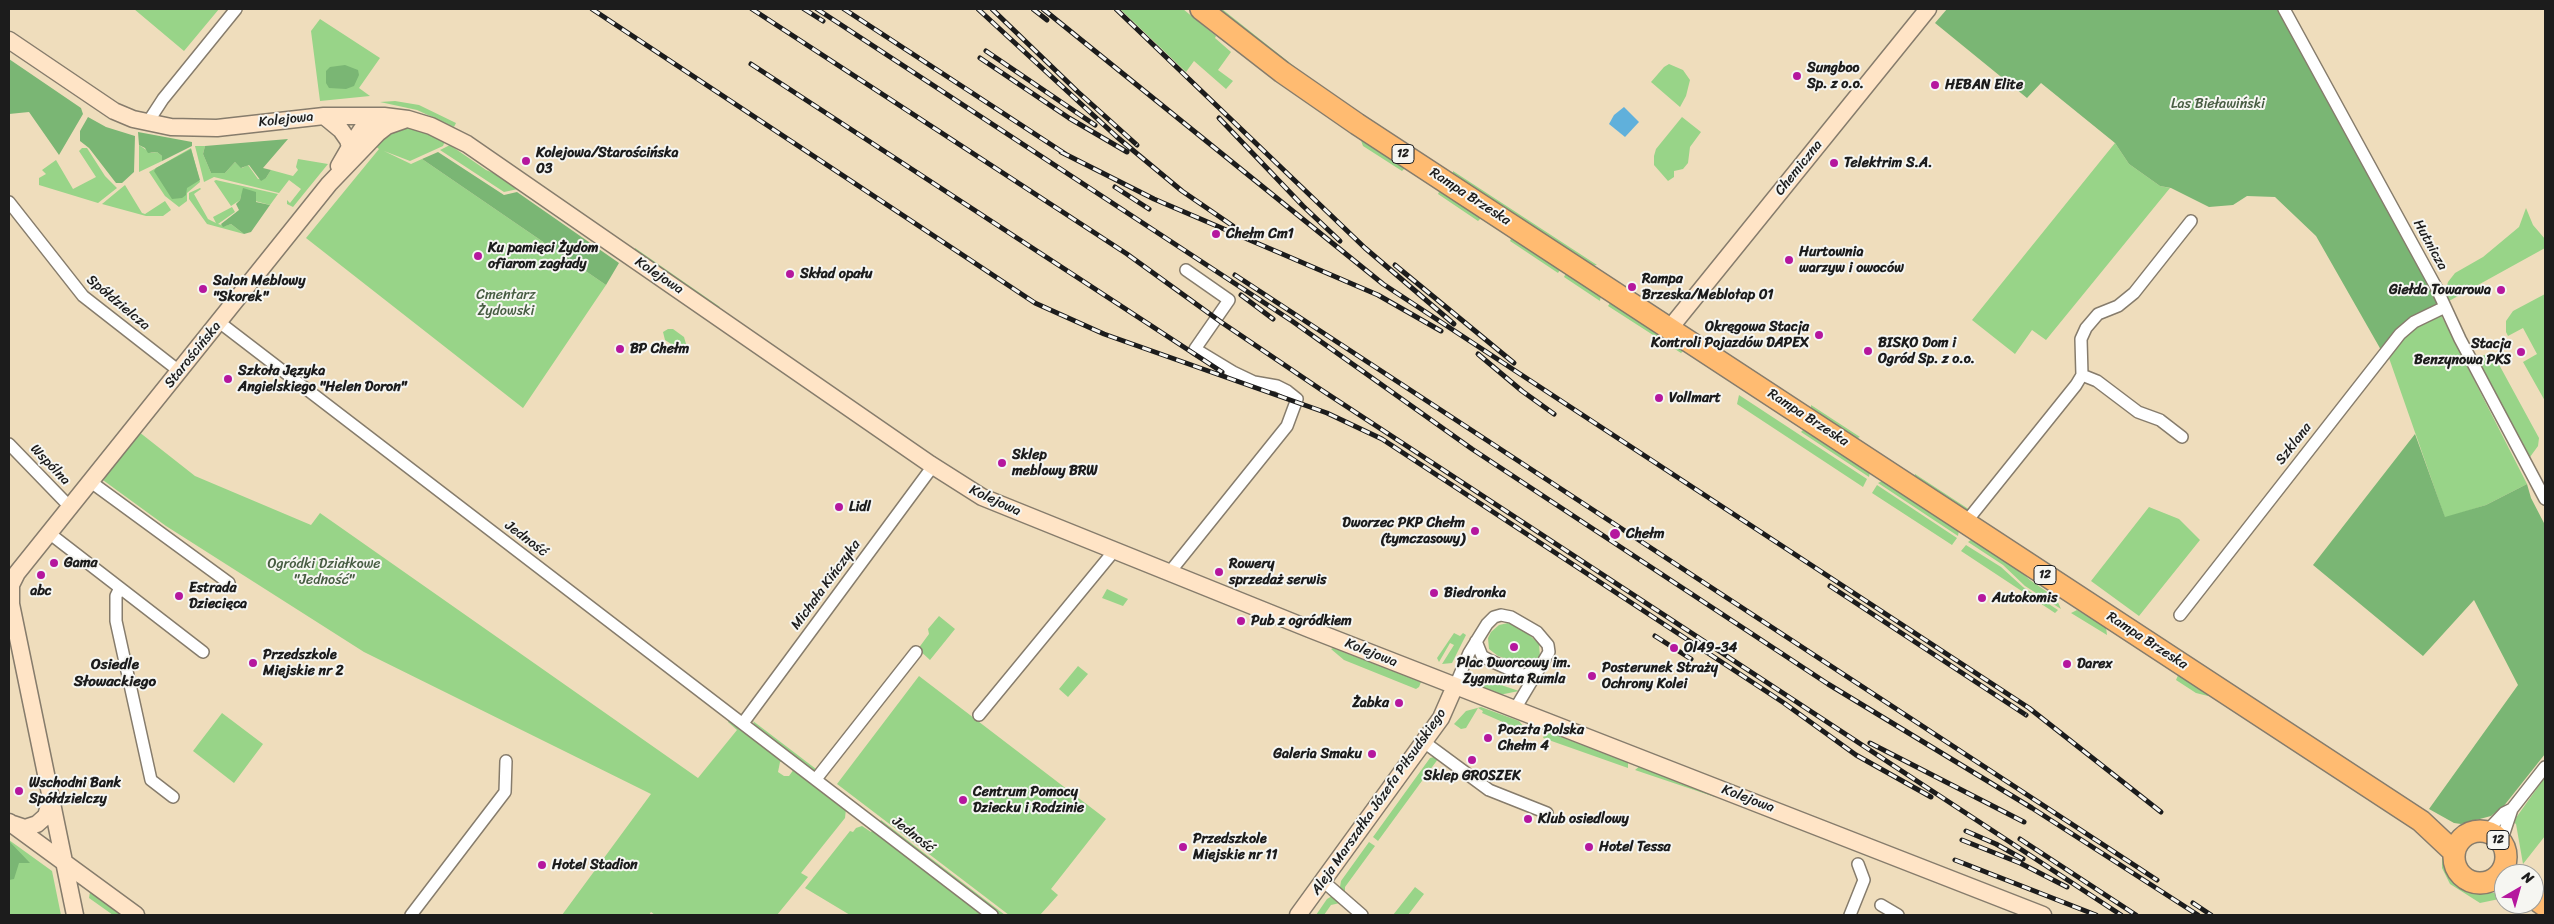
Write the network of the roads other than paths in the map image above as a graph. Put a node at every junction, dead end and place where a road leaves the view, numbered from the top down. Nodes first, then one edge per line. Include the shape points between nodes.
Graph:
1 (236, 9) edge
2 (1201, 9) edge
3 (1928, 9) edge
4 (2284, 9) edge
5 (9, 40) edge
6 (324, 116) junction
7 (370, 117) junction
8 (408, 119) junction
9 (148, 122) junction
10 (372, 139) junction
11 (350, 147) junction
12 (329, 184) junction
13 (9, 202) edge
14 (2191, 221) dead end
15 (1186, 270) dead end
16 (2445, 307) junction
17 (219, 322) junction
18 (1670, 328) junction
19 (180, 371) junction
20 (2082, 375) junction
21 (2182, 437) dead end
22 (9, 444) edge
23 (933, 466) junction
24 (91, 482) junction
25 (2545, 499) edge
26 (70, 507) junction
27 (1966, 522) junction
28 (49, 533) junction
29 (1114, 551) junction
30 (1169, 573) junction
31 (229, 583) dead end
32 (120, 588) junction
33 (2180, 615) dead end
34 (1476, 641) junction
35 (202, 652) dead end
36 (916, 652) dead end
37 (1537, 673) junction
38 (1459, 688) junction
39 (1515, 709) junction
40 (979, 715) dead end
41 (743, 723) junction
42 (1428, 744) junction
43 (506, 761) dead end
44 (2545, 767) edge
45 (816, 778) junction
46 (51, 797) junction
47 (173, 797) dead end
48 (2512, 809) junction
49 (1547, 813) dead end
50 (9, 822) edge
51 (2493, 837) junction
52 (2458, 846) junction
53 (64, 863) junction
54 (1858, 864) dead end
55 (2504, 864) edge
56 (2494, 878) edge
57 (1327, 883) junction
58 (1881, 905) dead end
59 (75, 915) edge
60 (136, 915) edge
61 (411, 915) edge
62 (992, 915) edge
63 (1298, 915) edge
64 (1310, 915) edge
65 (1362, 915) edge
66 (1850, 915) edge
67 (1898, 915) edge
68 (2043, 915) edge

1 - 9 street
2 - 18 highway, Rampa Brzeska / 12 via 1299,84
3 - 18 street, Chemiczna
4 - 16 street, Hutnicza
5 - 9 street, Kolejowa via 114,111
6 - 7 street, Kolejowa
6 - 9 street, Kolejowa via 198,129
6 - 11 street via 343,133
7 - 8 street, Kolejowa
7 - 10 street
7 - 11 street
8 - 10 street, Starościńska via 387,126
8 - 23 street, Kolejowa via 468,144
10 - 12 street, Starościńska
11 - 12 street
12 - 17 street, Starościńska
13 - 19 street, Spółdzielcza via 83,296
14 - 20 street via 2134,293 2118,306 2098,314 2086,328 2082,339
15 - 30 street via 1229,300 1195,349 1233,372 1254,382 1277,386 1297,399 1287,426
16 - 25 street, Hutnicza
16 - 33 street, Szklana via 2414,322 2400,334
17 - 19 street, Starościńska
17 - 41 street, Jedność
18 - 27 highway, Rampa Brzeska / 12
19 - 24 street, Starościńska
20 - 21 street via 2097,381 2138,412 2160,420
20 - 27 street
22 - 26 street, Wspólna
23 - 29 street, Kolejowa via 982,497
23 - 41 street, Michała Kińczyka
24 - 26 street, Starościńska
24 - 31 street
26 - 28 street, Starościńska
27 - 52 highway, Rampa Brzeska / 12
28 - 32 street
28 - 46 street, Starościńska via 11,584 9,593
29 - 30 street, Kolejowa
29 - 40 street
30 - 38 street, Kolejowa
32 - 35 street
32 - 47 street via 116,596 116,622 151,780
34 - 37 street via 1482,656 1491,661 1522,675
34 - 37 street via 1494,617 1501,615 1520,621 1537,632 1548,645 1546,658
34 - 38 street
36 - 45 street
37 - 39 street
38 - 39 street, Kolejowa
38 - 42 street, Aleja Marszałka Józefa Piłsudskiego
39 - 68 street, Kolejowa
41 - 45 street, Jedność
42 - 49 street via 1489,790
42 - 57 street, Aleja Marszałka Józefa Piłsudskiego
43 - 61 street via 505,792
44 - 48 street
45 - 62 street, Jedność
46 - 50 street via 48,812 38,824 25,828
46 - 53 street
48 - 51 street
48 - 51 street via 2504,813
50 - 53 street
51 - 52 highway, 12 via 2472,832
51 - 55 highway, 12 via 2505,850
52 - 56 highway, 12 via 2456,868 2461,876 2476,883
53 - 59 street
53 - 60 street
54 - 66 street via 1864,880
57 - 63 street, Aleja Marszałka Józefa Piłsudskiego
57 - 64 street, Aleja Marszałka Józefa Piłsudskiego
57 - 65 street
58 - 67 street

